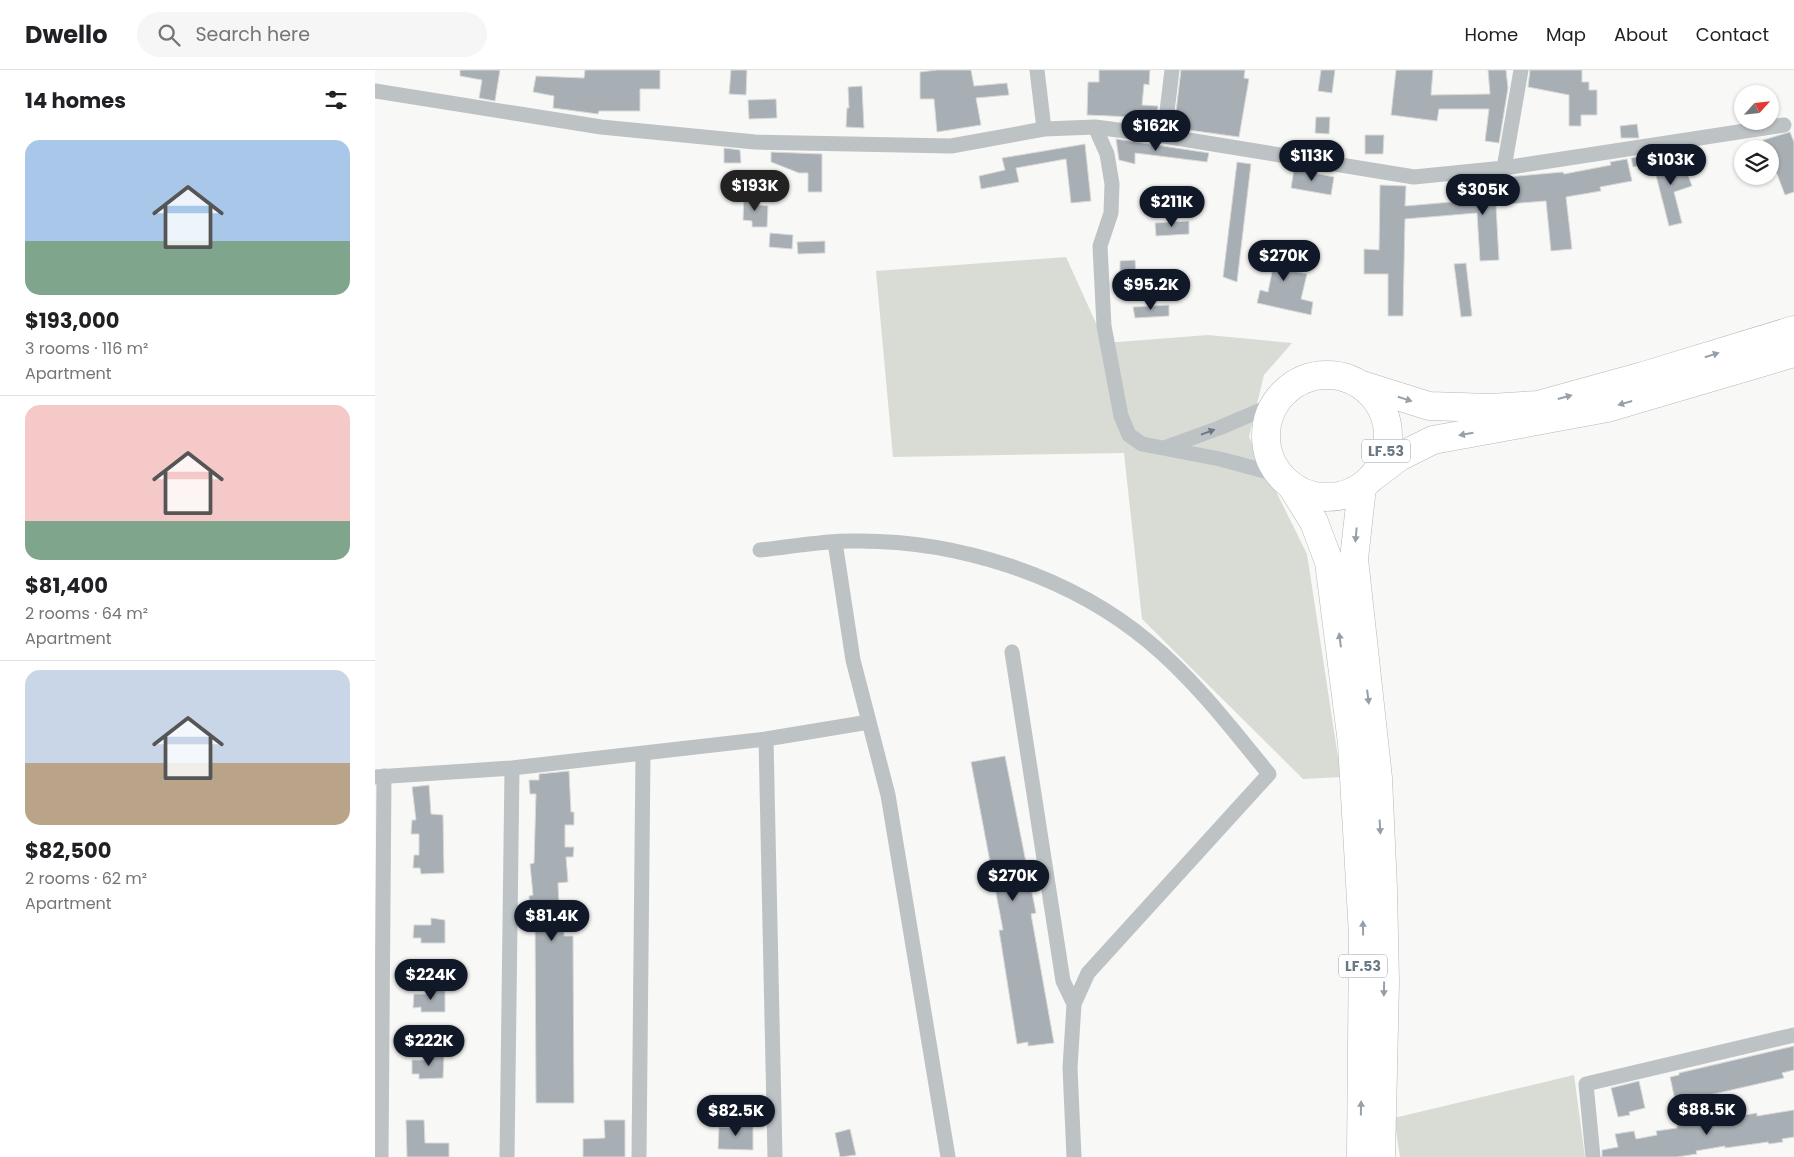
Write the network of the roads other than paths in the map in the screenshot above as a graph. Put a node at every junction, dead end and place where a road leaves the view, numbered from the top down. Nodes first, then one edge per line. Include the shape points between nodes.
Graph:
1 (1037, 70) edge
2 (1172, 70) edge
3 (1521, 70) edge
4 (375, 91) edge
5 (1784, 125) dead end
6 (1095, 127) junction
7 (1044, 129) junction
8 (1164, 136) junction
9 (1504, 168) junction
10 (1794, 330) edge
11 (1794, 354) edge
12 (1359, 384) junction
13 (1275, 404) junction
14 (1163, 449) junction
15 (1286, 480) junction
16 (1368, 481) junction
17 (835, 542) junction
18 (760, 550) dead end
19 (1012, 652) dead end
20 (869, 722) junction
21 (766, 739) junction
22 (643, 753) junction
23 (512, 768) junction
24 (380, 777) edge
25 (1074, 1004) junction
26 (1794, 1035) edge
27 (381, 1157) edge
28 (507, 1157) edge
29 (639, 1157) edge
30 (775, 1157) edge
31 (948, 1157) edge
32 (1074, 1157) edge
33 (1361, 1157) edge
34 (1381, 1157) edge
35 (1593, 1157) edge

1 - 7 street
2 - 8 street
3 - 9 street
4 - 7 street via 601,127 755,142 951,146
5 - 9 street
6 - 7 street
6 - 8 street
6 - 14 street via 1107,154 1112,184 1111,214 1101,246 1105,326 1121,416 1129,435 1142,444
8 - 9 street via 1414,177
12 -> 10 highway, LF.53 via 1429,406 1491,408 1538,405
11 -> 16 highway, LF.53 via 1607,408 1433,440 1399,457
12 - 13 highway, LF.53 via 1341,376 1322,375 1304,379 1287,389
12 - 16 highway, LF.53 via 1382,409 1387,426 1388,444 1383,461
14 -> 13 street
13 - 15 highway, LF.53 via 1268,421 1266,440 1271,459
14 - 15 street via 1220,459
15 - 16 highway, LF.53 via 1304,493 1326,497 1348,493
33 -> 15 highway, LF.53 via 1363,935 1353,743 1329,562 1314,522
16 -> 34 highway, LF.53 via 1354,559 1378,778 1383,888 1385,983
17 - 18 street
17 - 20 street via 853,660
17 - 25 street via 930,545 993,559 1086,599 1149,642 1210,702 1269,774 1088,973
19 - 25 street via 1063,981
20 - 21 street
20 - 31 street via 888,795
21 - 22 street
21 - 30 street
22 - 23 street
22 - 29 street
23 - 24 street
23 - 28 street
24 - 27 street
25 - 32 street via 1070,1068
26 - 35 street via 1585,1084

